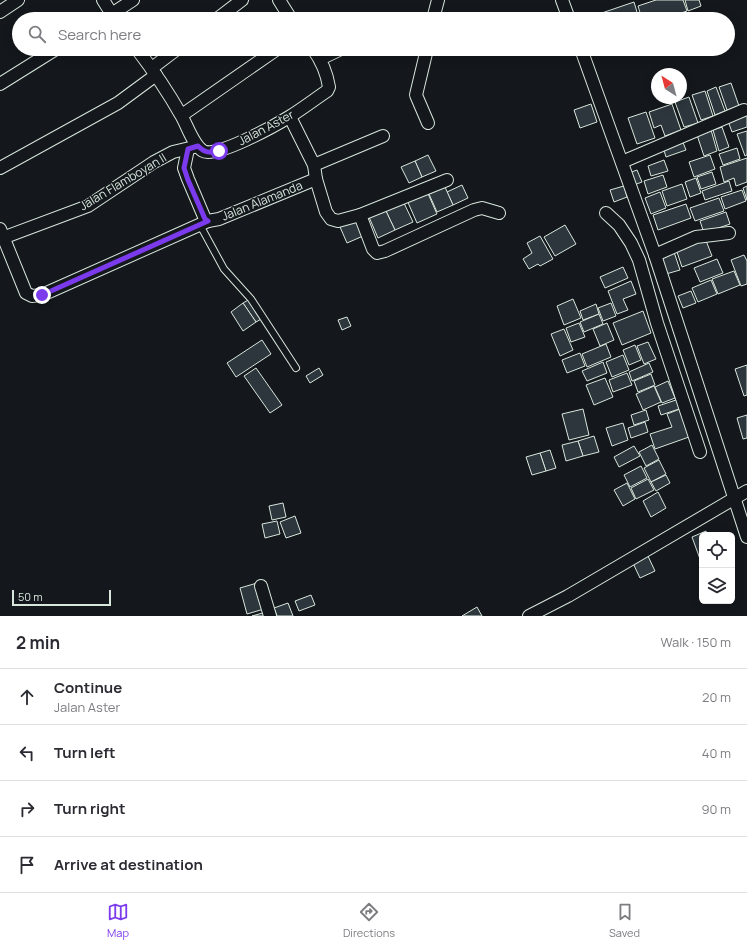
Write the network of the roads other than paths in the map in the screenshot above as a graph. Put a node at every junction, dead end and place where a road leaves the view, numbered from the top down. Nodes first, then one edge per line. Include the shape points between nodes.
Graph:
1 (18, 0) edge
2 (102, 0) edge
3 (133, 0) edge
4 (242, 0) edge
5 (438, 0) edge
6 (562, 0) edge
7 (283, 2) edge
8 (0, 12) edge
9 (108, 12) edge
10 (117, 12) edge
11 (226, 12) edge
12 (288, 12) edge
13 (435, 12) edge
14 (566, 12) edge
15 (45, 56) edge
16 (142, 56) edge
17 (170, 56) edge
18 (267, 56) edge
19 (318, 56) edge
20 (326, 56) edge
21 (424, 56) edge
22 (583, 56) edge
23 (320, 59) junction
24 (154, 72) junction
25 (0, 84) edge
26 (744, 110) dead end
27 (182, 115) junction
28 (290, 116) junction
29 (428, 123) dead end
30 (383, 136) dead end
31 (193, 148) junction
32 (622, 162) junction
33 (314, 165) junction
34 (0, 168) edge
35 (316, 179) junction
36 (447, 180) dead end
37 (499, 213) dead end
38 (606, 213) dead end
39 (360, 215) junction
40 (204, 223) junction
41 (729, 233) dead end
42 (1, 235) edge
43 (655, 255) junction
44 (674, 316) junction
45 (657, 323) junction
46 (296, 368) dead end
47 (700, 452) dead end
48 (747, 492) edge
49 (729, 502) junction
50 (747, 537) edge
51 (261, 586) dead end
52 (270, 616) edge
53 (529, 616) edge

1 - 8 street
2 - 9 street
3 - 10 street
4 - 11 street
5 - 13 street
6 - 14 street
7 - 12 street
15 - 25 street
16 - 24 street
17 - 24 street
18 - 27 street
19 - 23 street
20 - 23 street
21 - 29 street via 416,95
22 - 32 street
23 - 28 street, Jalan Aster via 329,87 327,91
24 - 27 street
24 - 34 street via 118,103
26 - 32 street
27 - 31 street
28 - 31 street, Jalan Aster via 253,137 219,151 210,153
28 - 33 street
30 - 33 street
31 - 40 street via 184,168 205,219
31 - 42 street, Jalan Flamboyan II via 172,152 88,206
32 - 43 street
33 - 35 street
35 - 39 street via 326,212 331,219 338,221
35 - 40 street, Jalan Alamanda
36 - 39 street
37 - 39 street via 482,208 474,210 377,253 373,249
38 - 45 street via 620,225 631,242 639,260
40 - 42 street, Jalan Alamanda via 42,295 32,296 26,293
40 - 46 lane via 224,269 251,299
41 - 43 street via 696,237
43 - 44 street
44 - 45 street
44 - 49 street
45 - 47 street
48 - 49 street
49 - 50 street
49 - 53 street
51 - 52 street

